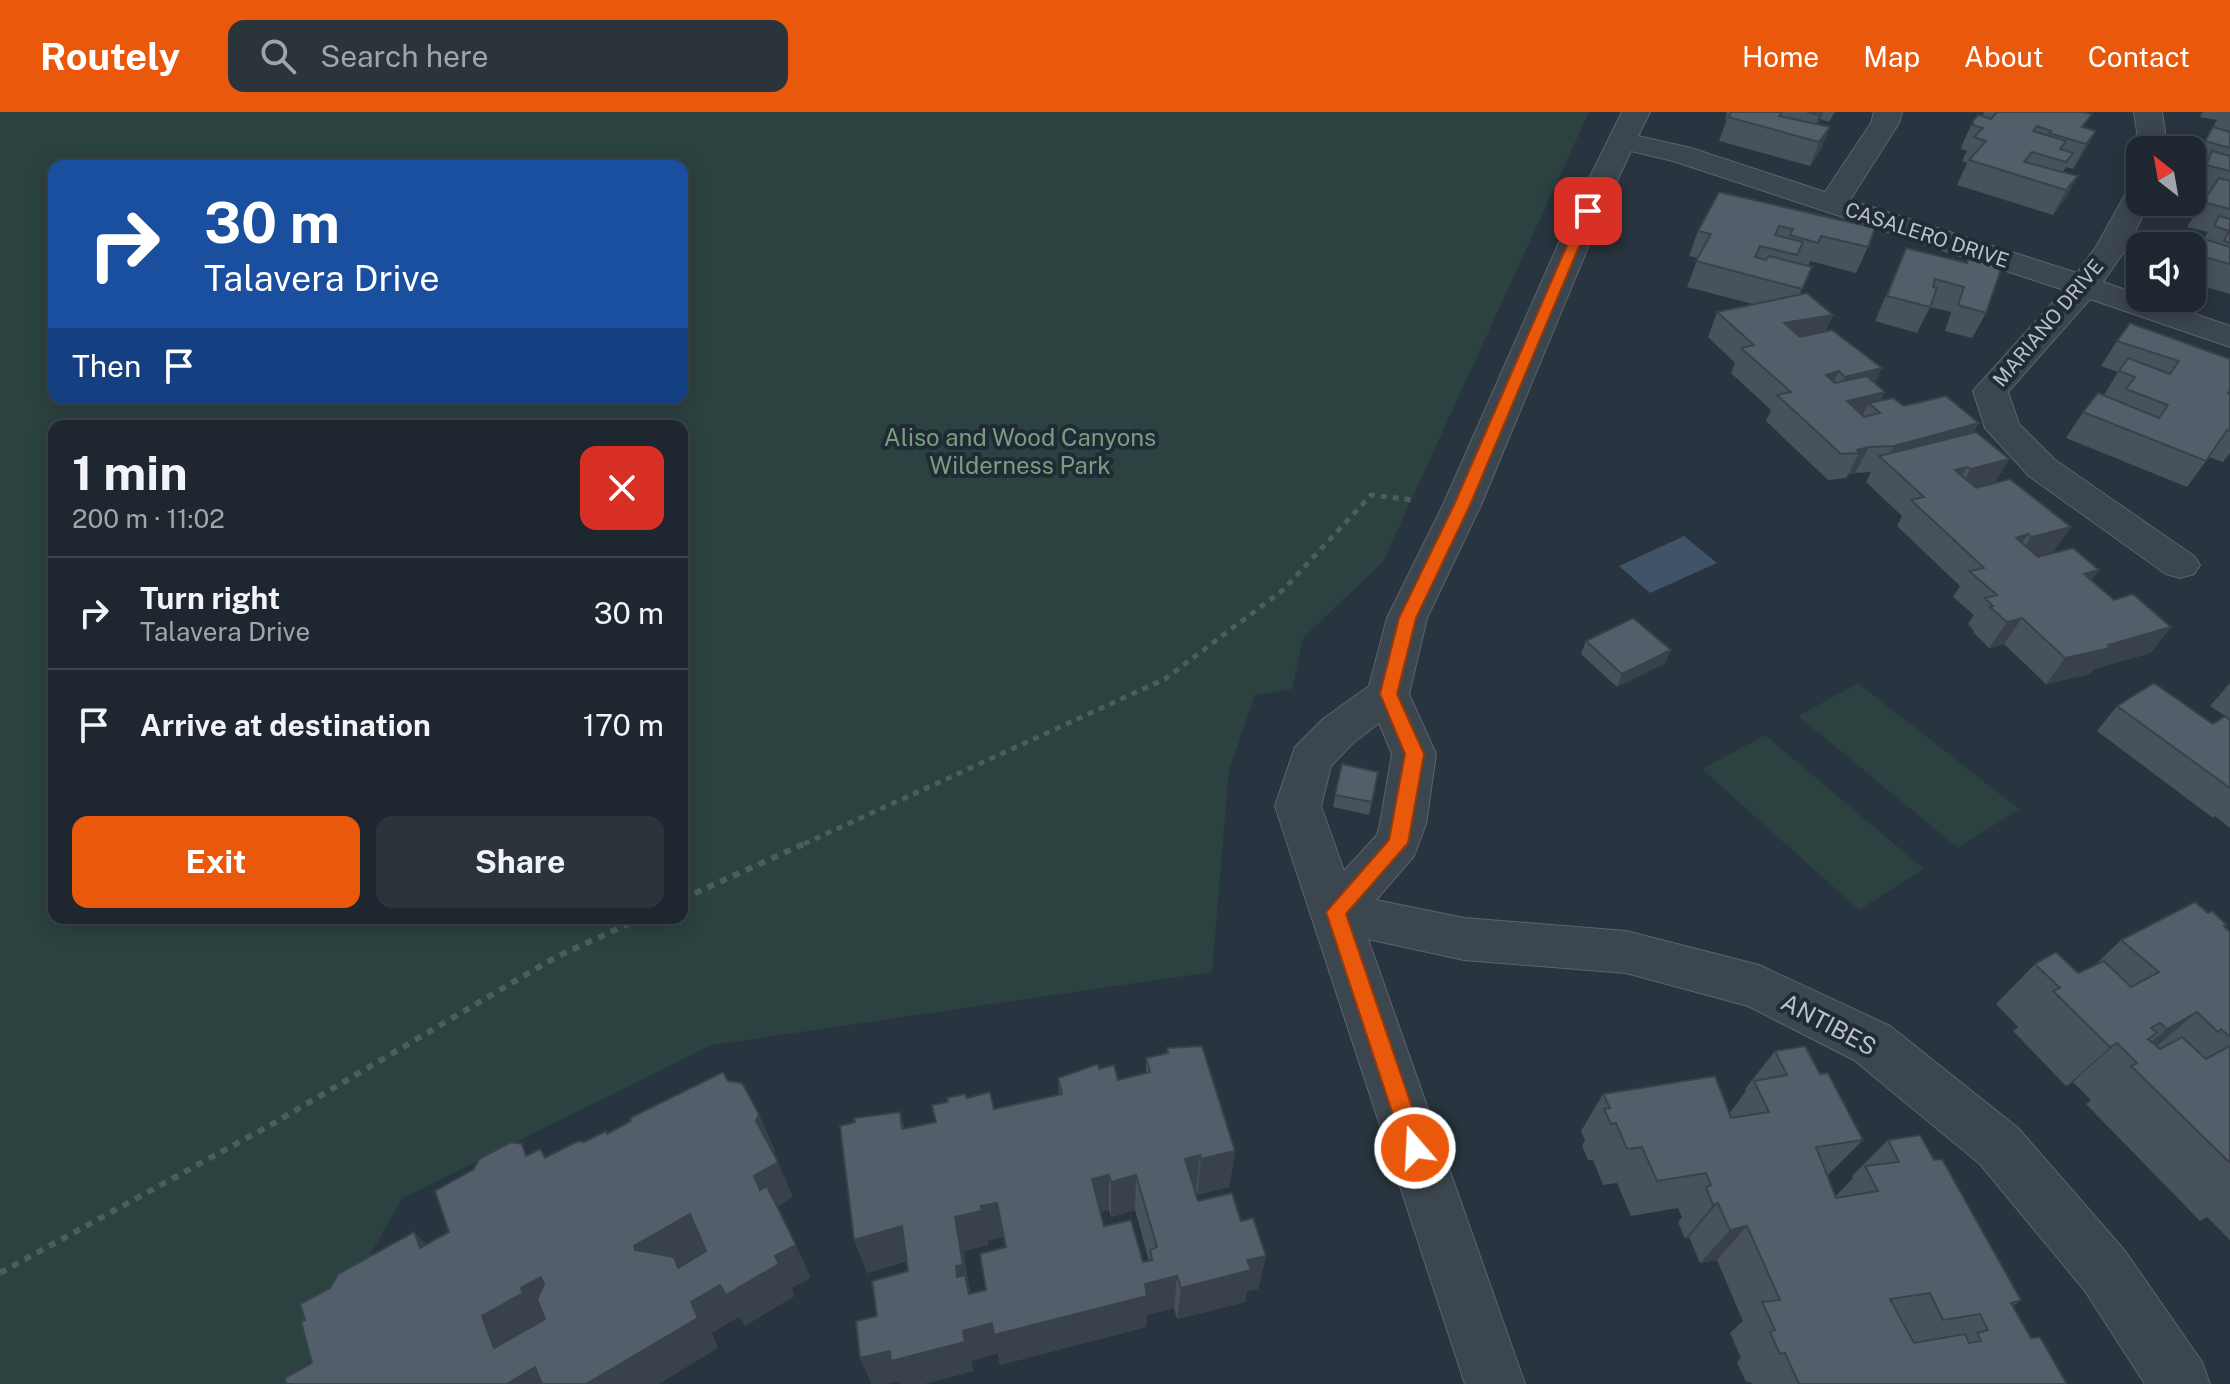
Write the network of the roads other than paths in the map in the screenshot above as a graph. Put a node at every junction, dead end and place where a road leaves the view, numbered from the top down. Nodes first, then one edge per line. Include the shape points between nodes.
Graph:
1 (1888, 112) edge
2 (2148, 112) edge
3 (1629, 126) edge
4 (2149, 136) edge
5 (1832, 204) junction
6 (2131, 216) edge
7 (2084, 286) junction
8 (2230, 337) edge
9 (2180, 565) dead end
10 (1388, 694) junction
11 (1336, 912) junction
12 (1495, 1384) edge
13 (2180, 1384) edge

1 - 5 street
2 - 4 street
3 - 5 street, CASALERO DRIVE via 1681,154
3 - 10 street via 1407,618
5 - 7 street, CASALERO DRIVE
6 - 7 street, MARIANO DRIVE
7 - 8 street, CASALERO DRIVE
7 - 9 street, MARIANO DRIVE via 1990,391 2003,428 2042,468
10 - 11 street via 1414,754 1403,824 1398,843
10 - 11 street via 1311,759 1298,806
11 - 12 street
11 - 13 street, ANTIBES via 1464,939 1626,952 1759,987 1872,1043 1999,1146 2105,1271

